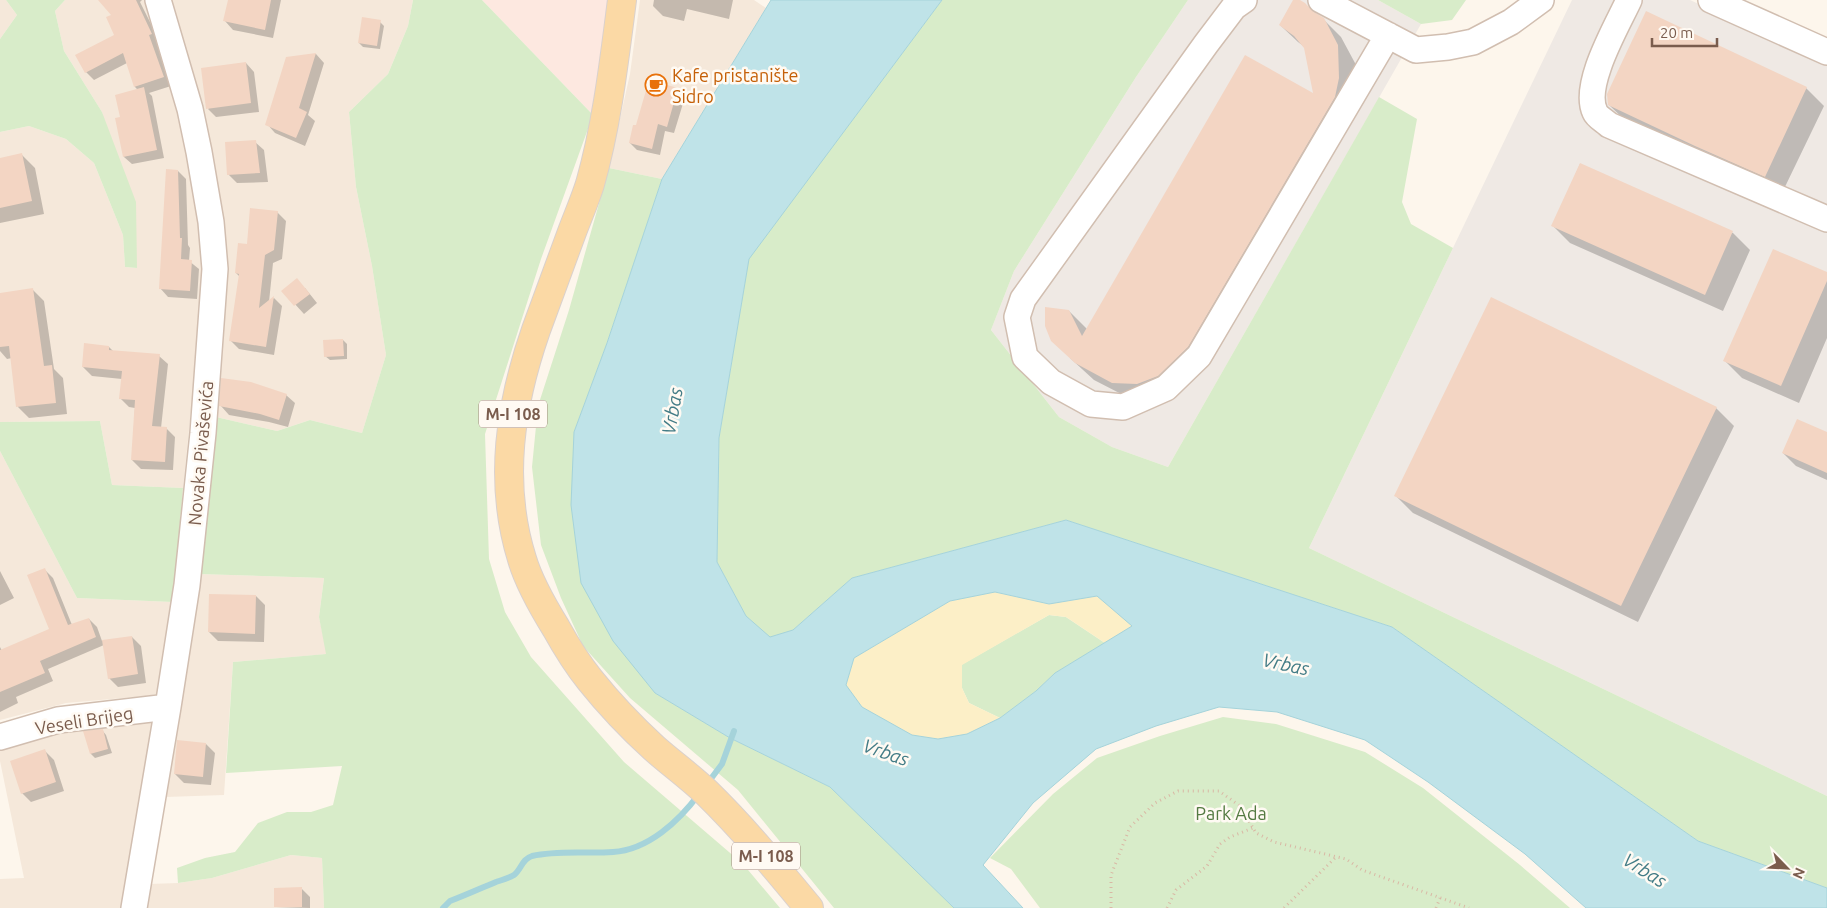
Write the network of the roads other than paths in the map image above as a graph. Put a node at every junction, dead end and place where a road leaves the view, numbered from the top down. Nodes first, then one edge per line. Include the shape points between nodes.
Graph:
1 (158, 0) edge
2 (622, 0) edge
3 (1244, 0) edge
4 (1321, 0) edge
5 (1541, 0) edge
6 (1629, 0) edge
7 (1710, 0) edge
8 (1388, 35) junction
9 (1827, 52) edge
10 (1827, 219) edge
11 (168, 707) junction
12 (0, 737) edge
13 (134, 908) edge
14 (809, 908) edge

1 - 11 street, Novaka Pivaševića via 190,109 211,222 215,269 187,585
2 - 14 main road, M-I 108 via 604,128 589,186 520,382 510,436 509,501 522,560 532,586 575,660 616,711 744,831
3 - 8 street via 1206,44 1023,300 1017,318 1025,357 1051,382 1091,404 1123,407 1166,388 1199,356
4 - 8 street
5 - 8 street via 1511,22 1473,42 1416,50
6 - 10 street via 1593,86 1592,102 1596,114 1609,125
7 - 9 street
11 - 12 street, Veseli Brijeg via 58,720
11 - 13 street, Novaka Pivaševića

